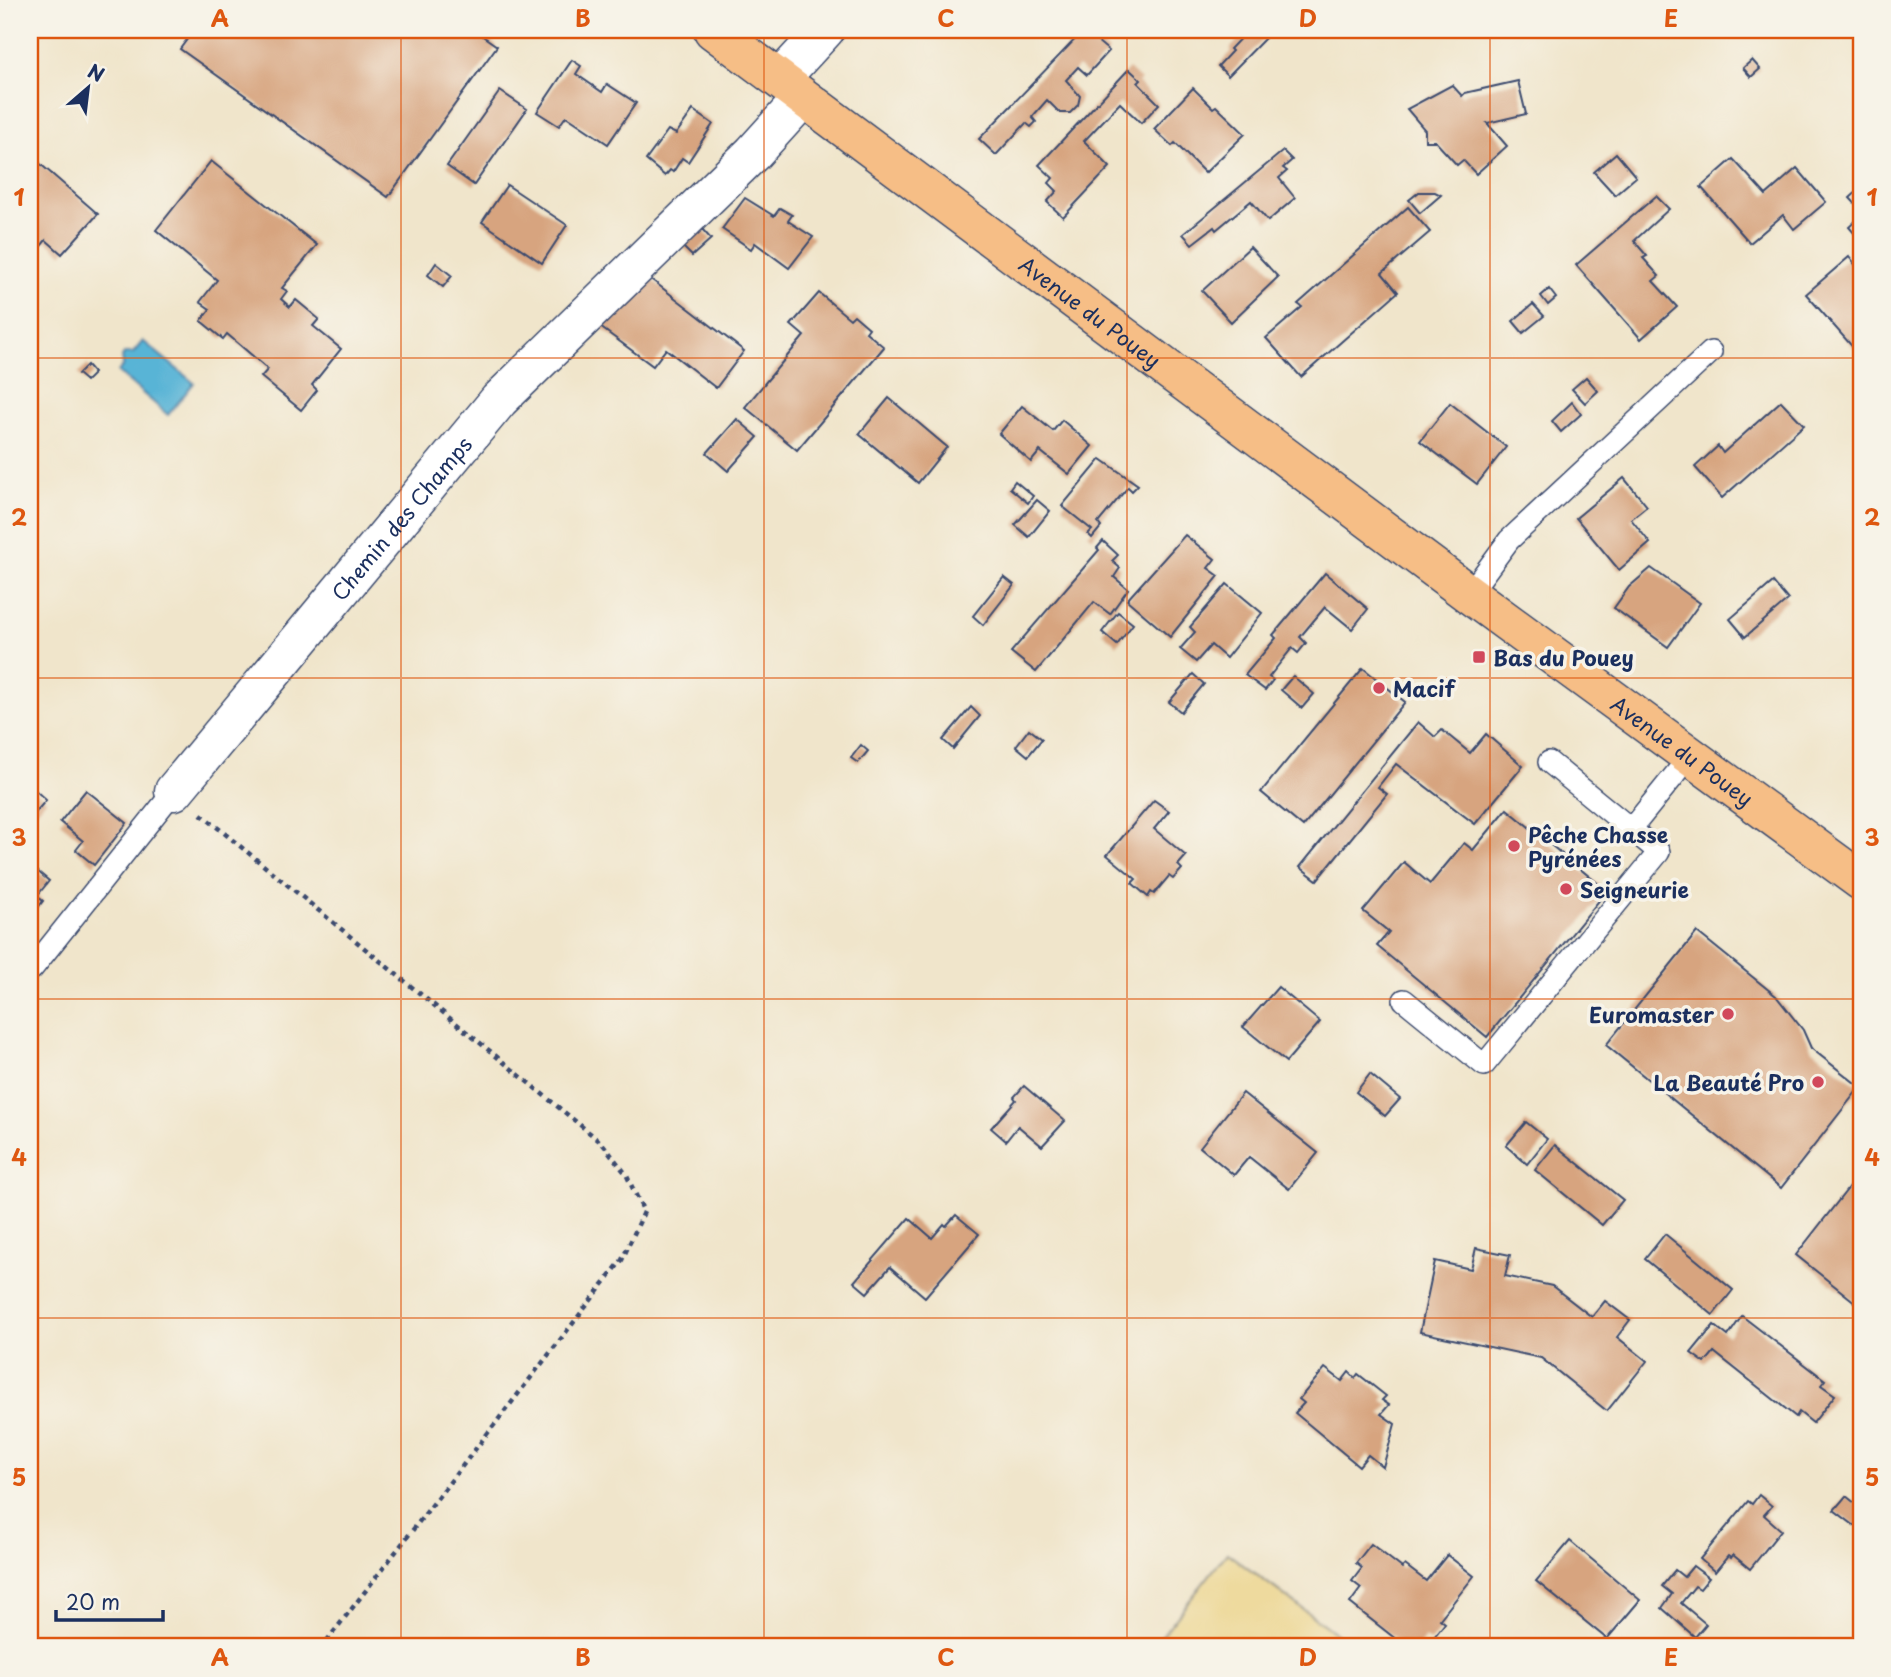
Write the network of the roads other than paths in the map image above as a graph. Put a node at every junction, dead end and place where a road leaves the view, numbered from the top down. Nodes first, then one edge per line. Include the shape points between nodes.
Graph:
1 (713, 30) edge
2 (825, 30) edge
3 (791, 89) junction
4 (1711, 352) dead end
5 (1469, 594) junction
6 (1691, 755) junction
7 (1549, 762) dead end
8 (174, 791) joint
9 (1631, 829) junction
10 (1861, 881) edge
11 (32, 969) dead end
12 (1404, 1000) dead end

1 - 3 main road, Avenue du Pouey
2 - 3 street, Chemin des Champs
3 - 5 main road, Avenue du Pouey
3 - 8 street, Chemin des Champs via 753,153 499,400
4 - 5 lane via 1509,540
5 - 6 main road, Avenue du Pouey
6 - 9 lane
6 - 10 main road, Avenue du Pouey
7 - 9 lane
8 - 11 lane, Chemin des Champs
9 - 12 lane via 1659,852 1484,1065

